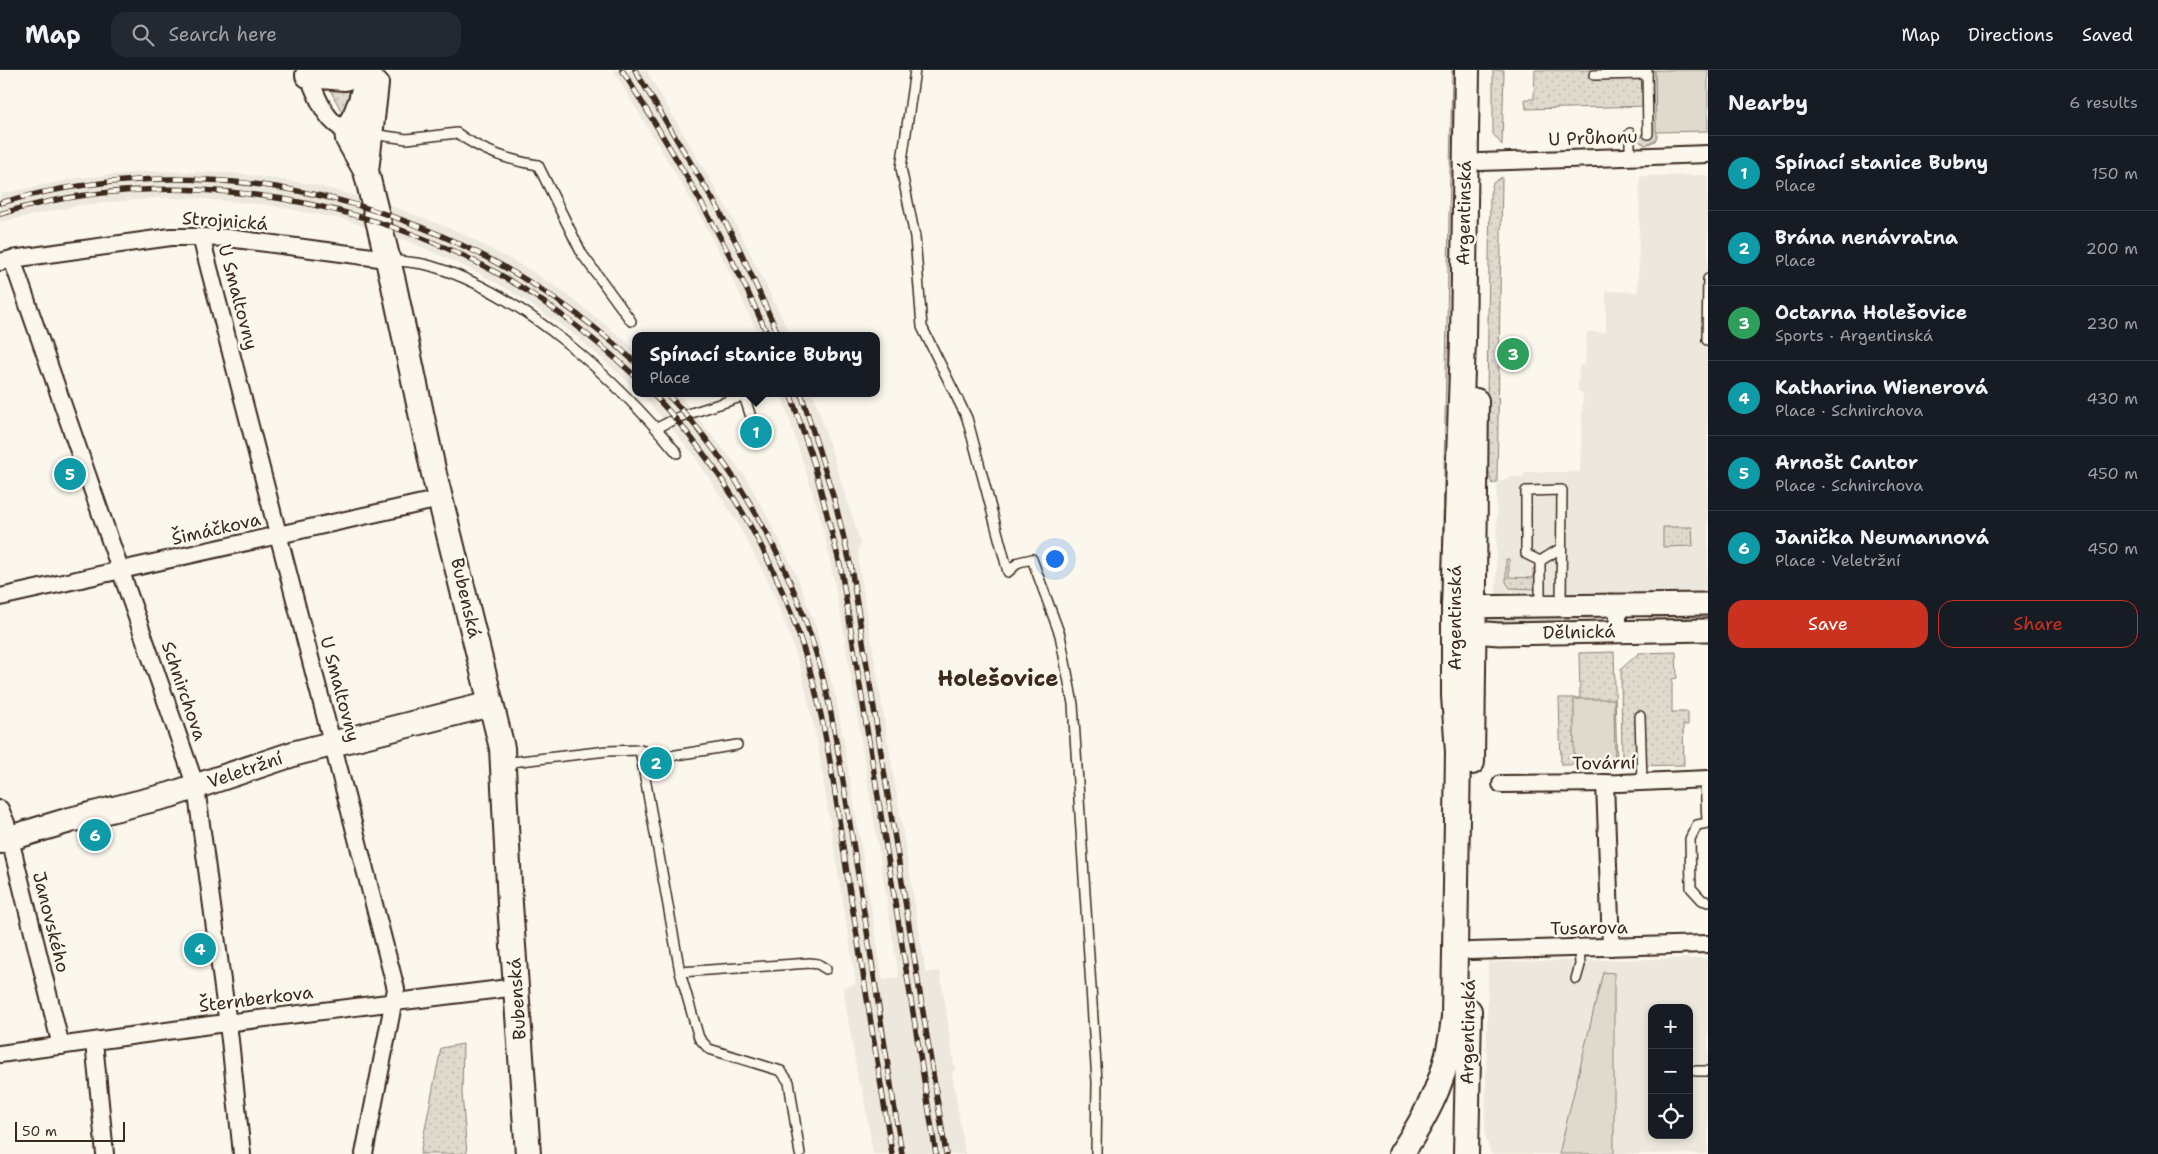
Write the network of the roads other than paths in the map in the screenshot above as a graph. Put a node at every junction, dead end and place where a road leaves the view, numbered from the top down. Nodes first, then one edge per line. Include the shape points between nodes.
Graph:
1 (362, 70) edge
2 (369, 70) edge
3 (915, 70) edge
4 (1467, 70) edge
5 (1482, 70) edge
6 (310, 72) edge
7 (1647, 72) edge
8 (1594, 75) dead end
9 (376, 81) edge
10 (347, 130) junction
11 (1630, 132) dead end
12 (370, 134) junction
13 (1648, 134) dead end
14 (1708, 154) edge
15 (1630, 156) junction
16 (1480, 162) junction
17 (366, 171) junction
18 (201, 236) junction
19 (6, 260) edge
20 (387, 260) junction
21 (1708, 279) edge
22 (631, 321) dead end
23 (1707, 340) dead end
24 (741, 397) edge
25 (744, 397) edge
26 (750, 414) dead end
27 (657, 428) junction
28 (678, 453) dead end
29 (440, 499) junction
30 (279, 535) junction
31 (1562, 548) junction
32 (1540, 561) junction
33 (121, 571) junction
34 (0, 596) edge
35 (1708, 604) edge
36 (1618, 606) junction
37 (1535, 607) junction
38 (1561, 607) junction
39 (1461, 611) junction
40 (1708, 630) edge
41 (1474, 632) junction
42 (1618, 632) junction
43 (491, 704) junction
44 (1640, 716) dead end
45 (334, 743) junction
46 (737, 745) dead end
47 (640, 750) junction
48 (503, 764) junction
49 (1707, 779) edge
50 (1642, 782) junction
51 (1605, 783) junction
52 (1501, 784) dead end
53 (196, 787) junction
54 (0, 809) edge
55 (1708, 822) edge
56 (5, 840) edge
57 (1708, 902) edge
58 (1708, 944) edge
59 (1611, 947) junction
60 (1579, 948) junction
61 (1470, 950) junction
62 (826, 969) dead end
63 (680, 972) junction
64 (1576, 979) dead end
65 (517, 987) junction
66 (395, 1002) junction
67 (228, 1023) junction
68 (94, 1042) junction
69 (62, 1046) junction
70 (0, 1054) edge
71 (1696, 1071) dead end
72 (1708, 1071) edge
73 (105, 1154) edge
74 (242, 1154) edge
75 (364, 1154) edge
76 (528, 1154) edge
77 (800, 1154) edge
78 (1096, 1154) edge
79 (1401, 1154) edge
80 (1466, 1154) edge

1 - 6 main road via 345,78
2 - 10 main road via 361,101
3 - 78 lane via 901,168 915,237 922,327 967,418 1008,572 1019,562 1032,559 1060,634 1073,704 1097,1082
4 - 39 main road, Argentinská
5 - 16 main road, Argentinská
6 - 10 street via 327,117
7 - 8 lane
7 - 13 lane
9 - 10 street via 366,113
9 - 12 main road
10 - 17 main road, Bubenská via 350,145
11 - 15 lane
12 - 17 main road
12 - 22 lane via 406,139 457,133 475,146 538,166 582,254
14 - 15 street, U Průhonu
15 - 16 street, U Průhonu
16 - 39 main road, Argentinská
17 - 20 main road, Bubenská
18 - 19 street, Strojnická via 171,237
18 - 20 street, Strojnická
18 - 30 street, U Smaltovny
19 - 33 street, Schnirchova
20 - 27 lane via 416,262 442,270 472,282 510,304 586,359
20 - 29 main road, Bubenská
21 - 23 lane
24 - 27 lane
25 - 26 lane
27 - 28 lane
29 - 30 street, Šimáčkova
29 - 43 main road, Bubenská
30 - 33 street, Šimáčkova
30 - 45 street, U Smaltovny
31 - 32 lane
31 - 32 lane via 1562,490 1526,491 1526,554
31 - 38 lane
32 - 37 lane via 1540,596
33 - 34 street, Šimáčkova
33 - 53 street, Schnirchova
35 - 36 street, Dělnická
36 - 38 street, Dělnická
36 - 42 street
37 - 38 street, Dělnická
37 - 39 street, Dělnická
39 - 41 main road, Argentinská
39 - 79 main road, Argentinská via 1454,696 1458,752 1452,1043 1438,1091
40 - 42 street, Dělnická
41 - 42 street, Dělnická
41 - 61 main road, Argentinská
43 - 45 main road, Veletržní
43 - 48 main road, Bubenská
44 - 50 lane
45 - 53 main road, Veletržní via 256,765
45 - 66 street, U Smaltovny via 396,989
46 - 47 lane via 664,757
47 - 48 lane
47 - 63 lane
48 - 65 main road, Bubenská
49 - 50 street, Tovární
49 - 55 lane
50 - 51 street, Tovární
51 - 52 street, Tovární
51 - 59 street
53 - 56 main road, Veletržní
53 - 67 street, Schnirchova
54 - 56 street, Janovského
55 - 57 lane via 1698,825 1690,839 1691,888
56 - 69 street, Janovského
58 - 59 street, Tusarova
59 - 60 street, Tusarova
60 - 61 street, Tusarova
60 - 64 lane via 1580,965
61 - 80 main road, Argentinská
62 - 63 lane via 810,963
63 - 77 lane via 704,1046 781,1071 788,1078
65 - 66 street, Šternberkova
65 - 76 main road, Bubenská
66 - 67 street, Šternberkova
66 - 75 street, U Smaltovny
67 - 68 street, Šternberkova
67 - 74 street, Schnirchova
68 - 69 street, Šternberkova
68 - 73 street
69 - 70 street, Šternberkova
71 - 72 lane

